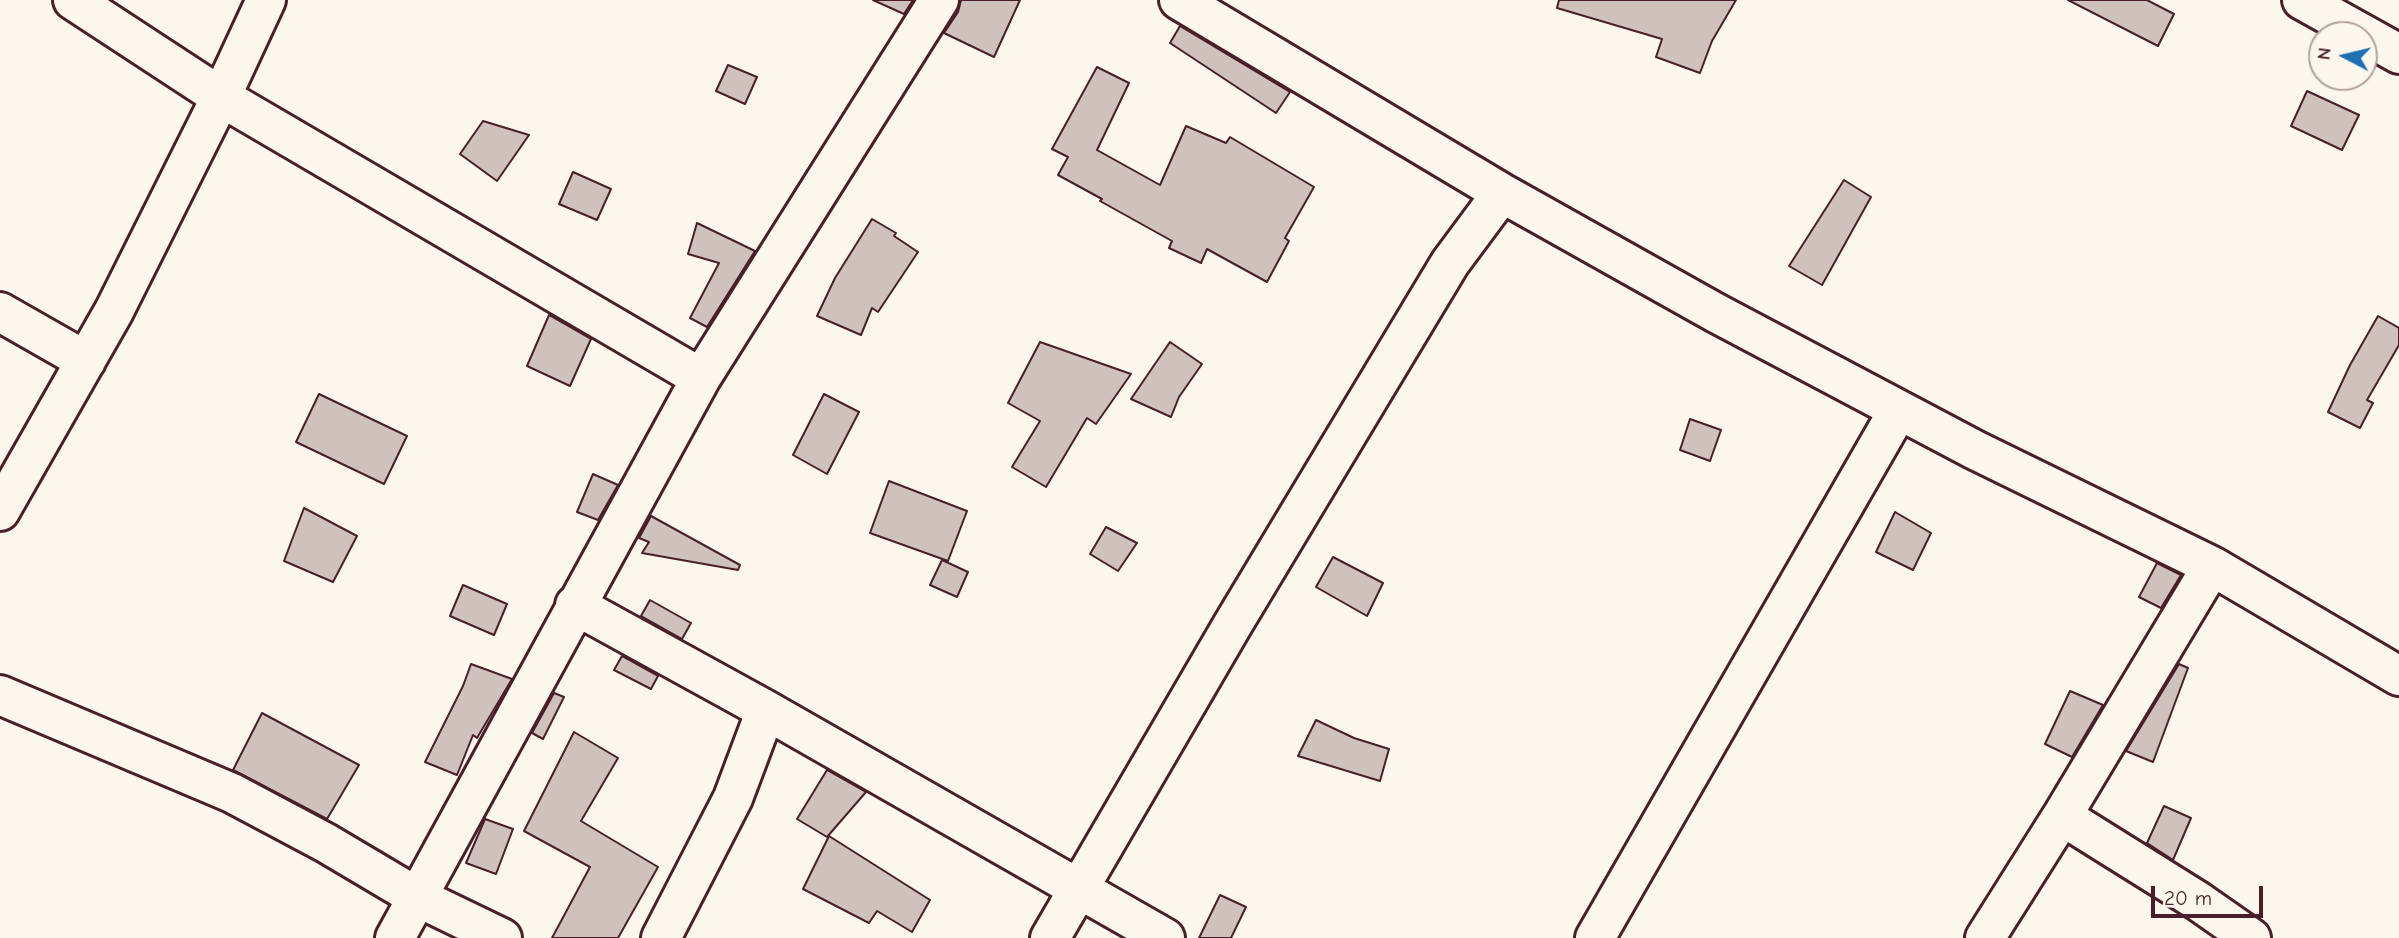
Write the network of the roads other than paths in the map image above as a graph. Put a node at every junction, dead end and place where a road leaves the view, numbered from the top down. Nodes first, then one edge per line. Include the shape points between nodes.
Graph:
1 (73, 0) edge
2 (265, 0) edge
3 (939, 0) edge
4 (1179, 0) edge
5 (2302, 0) edge
6 (2399, 54) edge
7 (220, 97) junction
8 (1502, 193) junction
9 (0, 312) edge
10 (86, 361) junction
11 (701, 378) junction
12 (1898, 411) junction
13 (0, 511) edge
14 (2212, 566) junction
15 (575, 605) junction
16 (2399, 676) edge
17 (0, 695) edge
18 (766, 710) junction
19 (2062, 816) junction
20 (1079, 890) junction
21 (417, 897) junction
22 (395, 938) edge
23 (502, 938) edge
24 (661, 938) edge
25 (1050, 938) edge
26 (1164, 938) edge
27 (1595, 938) edge
28 (1985, 938) edge
29 (2251, 938) edge

1 - 7 street
2 - 7 street
3 - 11 street
4 - 8 street
5 - 6 street
7 - 10 street
7 - 11 street
8 - 12 street
8 - 20 street via 1443,275
9 - 10 street
10 - 13 street
11 - 15 street
12 - 14 street
12 - 27 street
14 - 16 street
14 - 19 street
15 - 18 street
15 - 21 street
17 - 21 street via 232,793
18 - 20 street
18 - 24 street via 733,798
19 - 28 street
19 - 29 street
20 - 25 street
20 - 26 street
21 - 22 street
21 - 23 street

